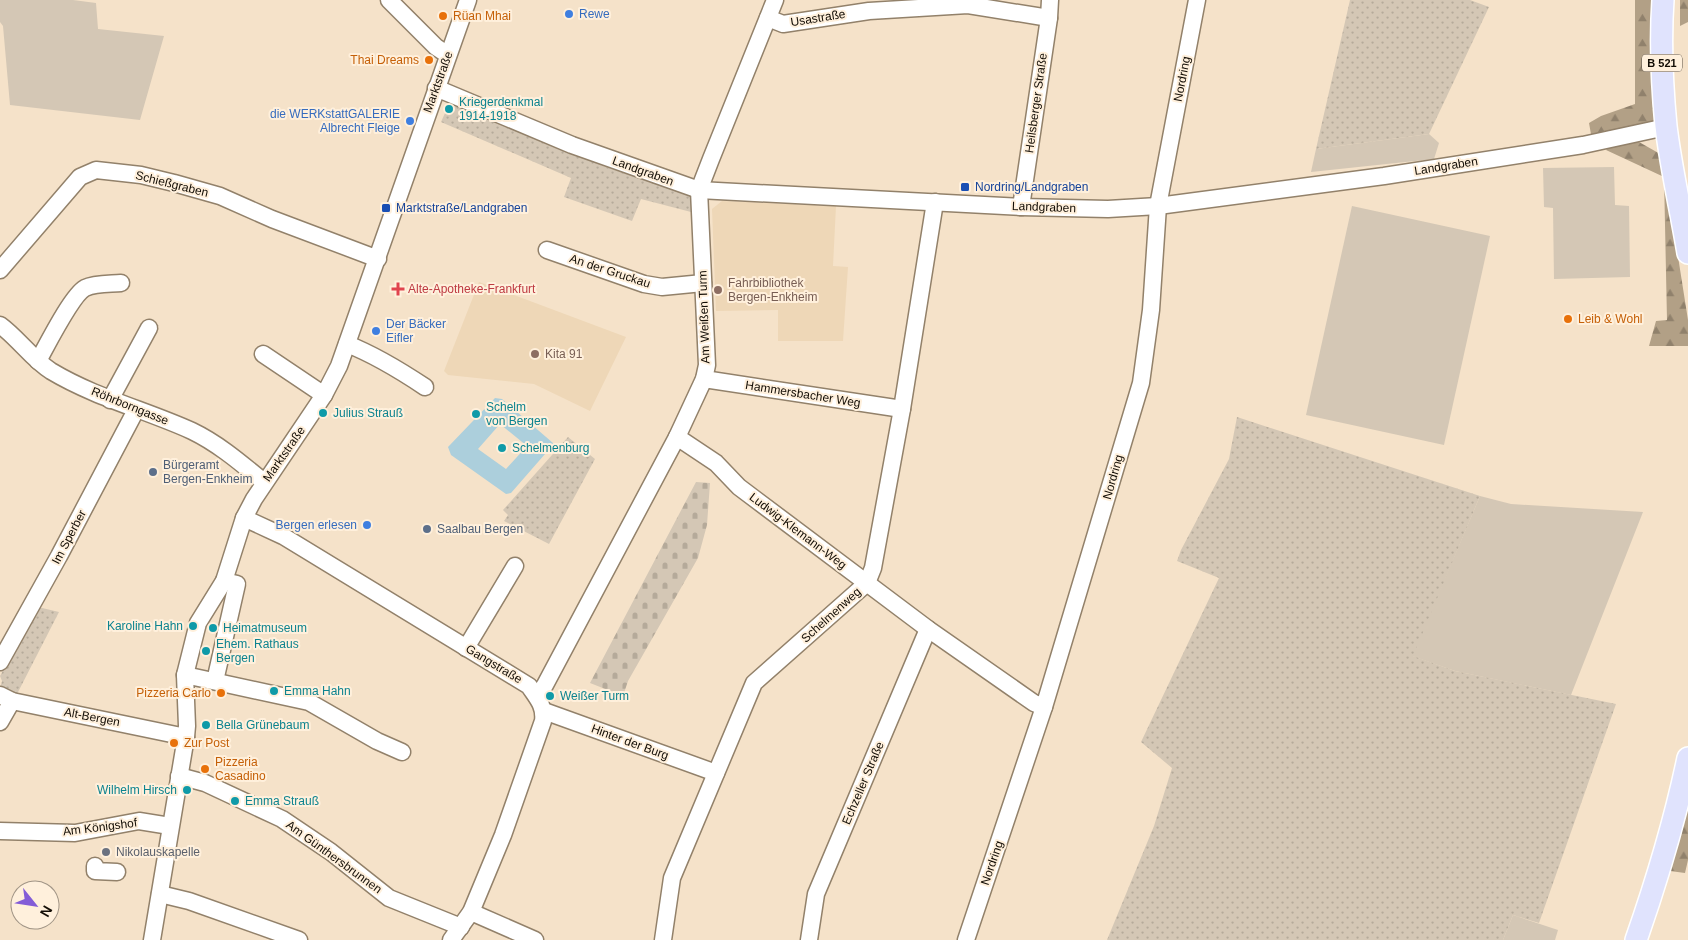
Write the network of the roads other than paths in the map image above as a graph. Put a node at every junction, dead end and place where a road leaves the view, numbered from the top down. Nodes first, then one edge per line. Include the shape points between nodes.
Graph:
1 (389, 0) edge
2 (775, 0) edge
3 (1050, 0) edge
4 (1196, 0) edge
5 (1663, 0) edge
6 (468, 3) edge
7 (768, 18) junction
8 (1049, 18) junction
9 (448, 55) junction
10 (436, 88) junction
11 (1666, 127) junction
12 (700, 190) junction
13 (935, 202) junction
14 (1158, 206) junction
15 (1021, 207) junction
16 (548, 250) dead end
17 (1688, 253) edge
18 (378, 259) junction
19 (0, 270) edge
20 (121, 283) dead end
21 (703, 283) junction
22 (0, 324) edge
23 (149, 328) dead end
24 (347, 344) junction
25 (263, 354) dead end
26 (38, 361) junction
27 (704, 379) junction
28 (425, 387) dead end
29 (324, 395) junction
30 (110, 400) junction
31 (902, 409) junction
32 (136, 410) junction
33 (676, 437) junction
34 (264, 482) junction
35 (244, 518) junction
36 (515, 566) dead end
37 (224, 581) junction
38 (867, 583) junction
39 (928, 629) junction
40 (466, 648) junction
41 (0, 662) edge
42 (185, 675) junction
43 (215, 681) junction
44 (6, 698) edge
45 (540, 704) junction
46 (1044, 707) junction
47 (0, 722) edge
48 (186, 736) junction
49 (402, 752) dead end
50 (1688, 758) edge
51 (716, 773) junction
52 (179, 776) junction
53 (170, 826) junction
54 (0, 831) edge
55 (95, 866) dead end
56 (117, 872) dead end
57 (160, 894) junction
58 (471, 912) junction
59 (456, 934) edge
60 (152, 940) edge
61 (299, 940) edge
62 (535, 940) edge
63 (663, 940) edge
64 (809, 940) edge
65 (966, 940) edge
66 (1636, 940) edge

1 - 9 street
2 - 7 street, Am Weißen Turm
3 - 8 street, Heilsberger Straße
4 - 14 street, Nordring
5 - 11 main road, B 521 via 1662,76
6 - 9 street, Marktstraße
7 - 8 street, Usastraße via 783,24 869,10 968,5
7 - 12 street, Am Weißen Turm
8 - 15 street, Heilsberger Straße
9 - 10 street, Marktstraße
10 - 12 street, Landgraben via 572,145
10 - 18 street, Marktstraße
11 - 14 street, Landgraben via 1574,146 1384,176
11 - 17 main road, B 521
12 - 13 street, Landgraben
12 - 21 street, Am Weißen Turm
13 - 15 street, Landgraben
13 - 31 street, Schelmenweg
14 - 15 street, Landgraben via 1108,209
14 - 46 street, Nordring via 1151,310 1142,378
16 - 21 street, An der Gruckau via 644,284 662,287
18 - 19 street, Schießgraben via 220,196 141,175 96,170 80,177
18 - 24 street, Marktstraße
20 - 26 street via 83,289
21 - 27 street, Am Weißen Turm via 707,365
22 - 26 street, Röhrborngasse
23 - 30 street
24 - 28 street via 362,349
24 - 29 street, Marktstraße
25 - 29 street
26 - 30 street, Röhrborngasse via 71,382
27 - 31 street, Hammersbacher Weg
27 - 33 street, Am Weißen Turm
29 - 34 street, Marktstraße
30 - 32 street, Röhrborngasse
31 - 38 street, Schelmenweg via 873,568
32 - 34 street, Röhrborngasse via 193,432 219,447
32 - 41 street, Im Sperber
33 - 38 street, Ludwig-Klemann-Weg via 716,463 740,487
33 - 45 street, Am Weißen Turm via 545,685
34 - 35 street, Marktstraße
35 - 37 street, Marktstraße
35 - 40 street, Gangstraße via 283,536
36 - 40 street
37 - 42 street, Marktstraße via 198,623
37 - 43 street via 237,584
38 - 39 street, Ludwig-Klemann-Weg
38 - 51 street, Schelmenweg via 754,683
39 - 46 street, Ludwig-Klemann-Weg
39 - 64 street, Echzeller Straße via 816,894
40 - 45 street, Gangstraße via 529,686
42 - 43 street
42 - 48 street, Marktstraße
43 - 49 street via 309,702
44 - 47 street
44 - 48 street, Alt-Bergen
45 - 51 street, Hinter der Burg
45 - 58 street via 543,721 503,835
46 - 65 street, Nordring
48 - 52 street, Marktstraße
50 - 66 main road via 1666,850
51 - 63 street, Schelmenweg via 672,878
52 - 53 street, Marktstraße
52 - 59 street, Am Günthersbrunnen via 204,783 282,819 331,852 389,898
53 - 54 street, Am Königshof via 139,821 74,833
53 - 57 street, Marktstraße
55 - 56 street via 96,870
57 - 60 street, Marktstraße
57 - 61 street
58 - 59 street
58 - 62 street

